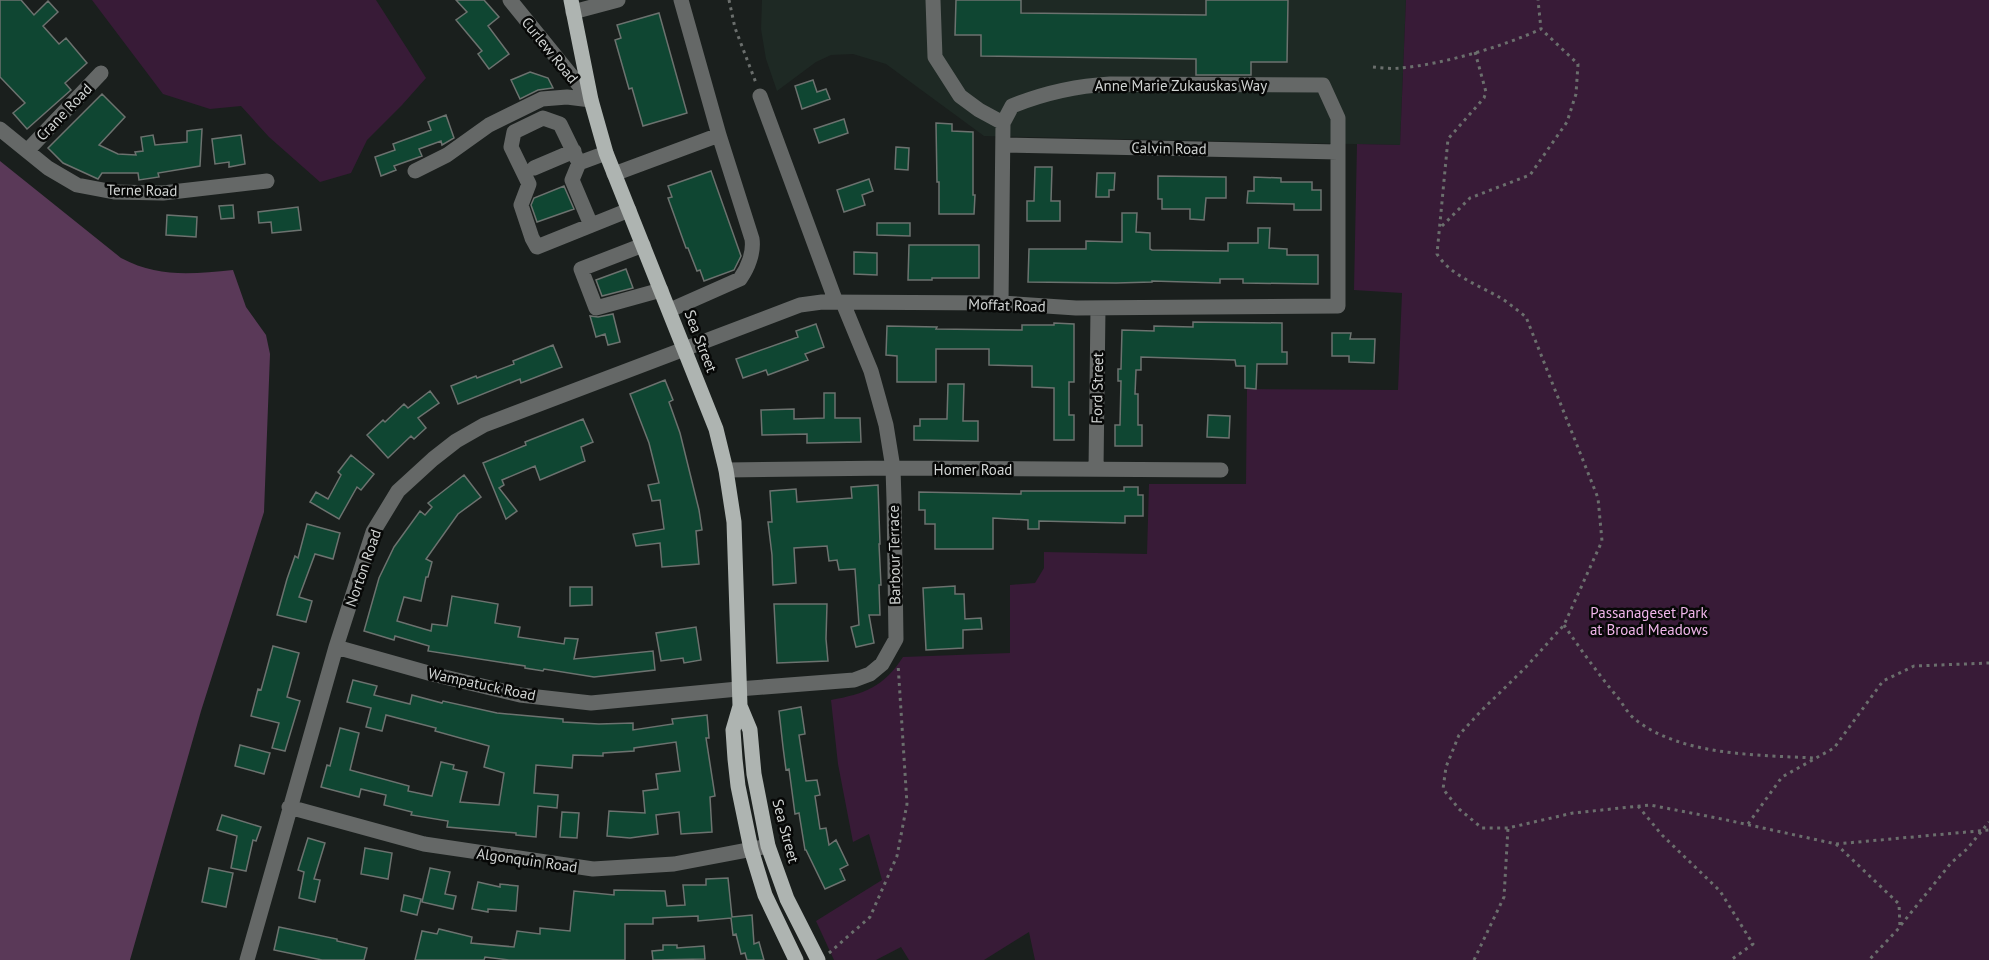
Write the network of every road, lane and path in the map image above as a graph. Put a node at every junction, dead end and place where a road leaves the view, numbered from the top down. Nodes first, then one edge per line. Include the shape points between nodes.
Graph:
1 (510, 0) edge
2 (618, 0) edge
3 (681, 0) edge
4 (729, 0) edge
5 (933, 0) edge
6 (1538, 0) edge
7 (572, 6) edge
8 (1540, 29) junction
9 (1475, 52) junction
10 (1373, 67) dead end
11 (101, 73) dead end
12 (760, 96) joint
13 (591, 100) junction
14 (1003, 123) junction
15 (0, 129) edge
16 (719, 135) junction
17 (1004, 145) junction
18 (27, 151) junction
19 (1338, 152) junction
20 (606, 153) junction
21 (577, 157) junction
22 (422, 168) dead end
23 (534, 168) dead end
24 (614, 174) junction
25 (267, 181) dead end
26 (629, 210) junction
27 (591, 225) junction
28 (1441, 227) junction
29 (644, 245) junction
30 (661, 290) junction
31 (839, 302) junction
32 (1001, 303) junction
33 (1098, 308) junction
34 (670, 310) junction
35 (685, 348) junction
36 (892, 468) junction
37 (1096, 469) junction
38 (726, 470) junction
39 (1221, 471) dead end
40 (1564, 625) junction
41 (896, 639) junction
42 (336, 646) junction
43 (1989, 663) edge
44 (738, 689) junction
45 (740, 706) junction
46 (1816, 758) junction
47 (1637, 805) junction
48 (289, 807) junction
49 (1989, 822) edge
50 (1747, 824) junction
51 (1508, 828) junction
52 (1989, 830) edge
53 (1982, 831) junction
54 (1836, 844) junction
55 (768, 846) junction
56 (751, 849) junction
57 (1900, 927) junction
58 (247, 960) edge
59 (796, 960) edge
60 (820, 960) edge
61 (1474, 960) edge
62 (1731, 960) edge
63 (1869, 960) edge

1 - 13 street, Curlew Road
2 - 7 street
3 - 16 street
4 - 12 path
5 - 14 street via 934,57 960,96
6 - 8 path
7 - 13 main road, Sea Street
8 - 9 path
8 - 28 path via 1578,64 1576,94 1567,122 1530,175 1470,198
9 - 10 path via 1399,68
9 - 28 path via 1484,98 1448,139
11 - 18 street, Crane Road
12 - 31 street, Barbour Terrace
13 - 20 main road, Sea Street
13 - 22 street via 542,99 489,125
14 - 17 street
14 - 19 street, Anne Marie Zukauskas Way via 1012,106 1080,86 1323,85 1338,118
15 - 18 street, Terne Road
16 - 24 street
16 - 34 street via 752,239 750,257 740,279
17 - 19 street, Calvin Road
17 - 32 street
18 - 25 street, Terne Road via 77,184 114,192 163,193
19 - 33 street, Moffat Road via 1338,306
20 - 21 street
20 - 24 main road, Sea Street
21 - 23 street
21 - 27 street via 572,180
21 - 27 street via 560,124 543,118 514,132 511,147 529,184 521,205 537,247
24 - 26 main road, Sea Street
26 - 27 street
26 - 29 main road, Sea Street
28 - 40 path via 1437,254 1442,262 1526,317 1598,498 1602,541
29 - 30 main road, Sea Street
29 - 30 street via 580,270 596,308
30 - 34 main road, Sea Street
31 - 32 street, Moffat Road
31 - 35 street, Moffat Road via 800,305
31 - 36 street, Barbour Terrace via 871,371 886,425
32 - 33 street, Moffat Road
33 - 37 street, Ford Street
34 - 35 main road, Sea Street
35 - 38 main road, Sea Street via 716,429
35 - 42 street, Norton Road via 484,425 433,459 398,491 373,532
36 - 37 street, Homer Road
36 - 38 street, Homer Road
36 - 41 street, Barbour Terrace
37 - 39 street, Homer Road
38 - 44 main road, Sea Street via 735,522
40 - 46 path via 1635,720 1715,752
40 - 51 path via 1459,735 1446,767 1443,789 1459,809 1482,828
41 - 44 street via 882,664 854,681
41 - 60 path via 907,804 897,856 870,917
42 - 44 street, Wampatuck Road via 520,695 591,703
42 - 48 street, Norton Road
43 - 46 path via 1914,666 1882,681 1834,748
44 - 45 main road, Sea Street
45 - 55 main road, Sea Street via 750,730
45 - 56 main road, Sea Street via 733,730 735,759
46 - 50 path via 1782,777
47 - 50 path
47 - 51 path via 1573,813
47 - 62 path via 1720,891 1753,944
48 - 56 street, Algonquin Road via 424,844 593,869 674,864
48 - 58 street, Norton Road
49 - 53 path
50 - 54 path
51 - 61 path via 1504,897
52 - 53 path
53 - 54 path
53 - 57 path
54 - 57 path via 1899,904
55 - 56 street, Algonquin Road
55 - 60 main road, Sea Street via 787,899
56 - 59 main road, Sea Street via 765,895
57 - 63 path

